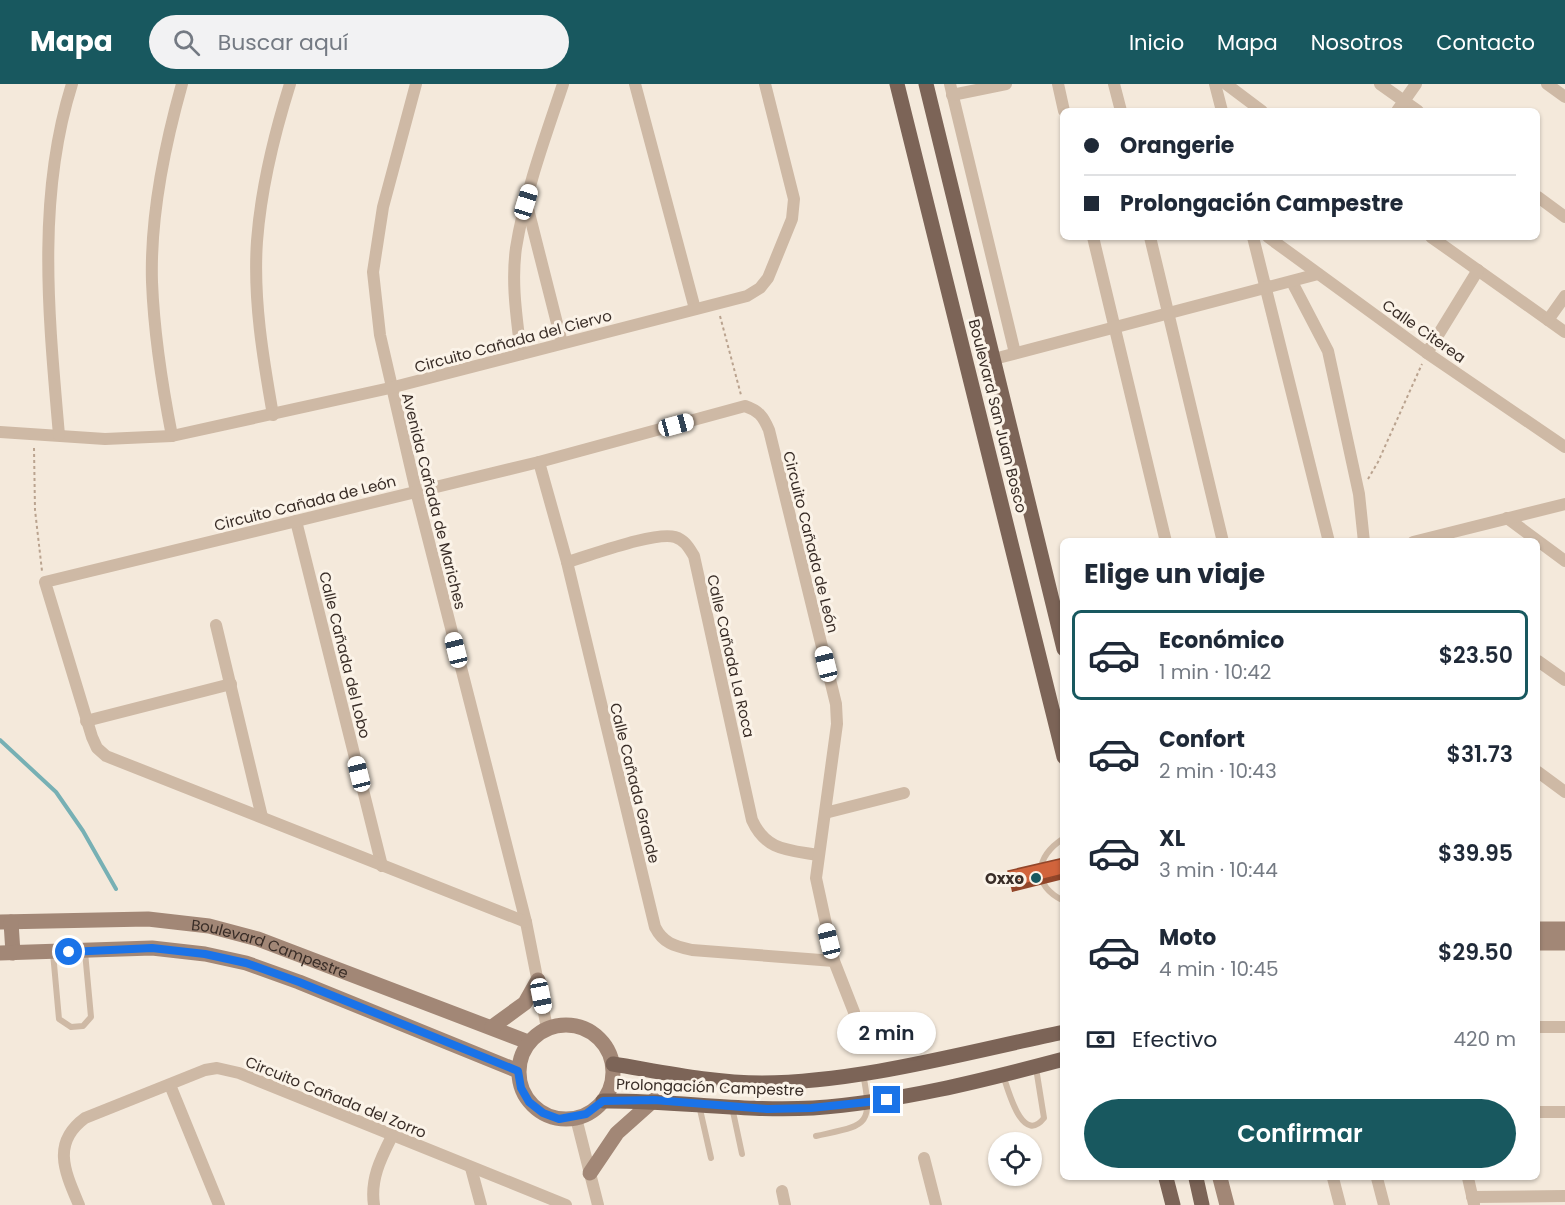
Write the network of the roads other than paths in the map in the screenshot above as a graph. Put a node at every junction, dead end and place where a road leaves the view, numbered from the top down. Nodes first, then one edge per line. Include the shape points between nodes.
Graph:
1 (72, 84) edge
2 (182, 84) edge
3 (290, 84) edge
4 (416, 84) edge
5 (563, 84) edge
6 (635, 84) edge
7 (765, 84) edge
8 (897, 84) edge
9 (926, 84) edge
10 (1006, 84) edge
11 (1058, 84) edge
12 (1114, 84) edge
13 (1215, 84) edge
14 (1226, 84) edge
15 (1380, 84) edge
16 (1416, 84) edge
17 (1547, 84) edge
18 (951, 90) edge
19 (1565, 97) edge
20 (1401, 106) edge
21 (1063, 108) edge
22 (1119, 108) edge
23 (1221, 108) edge
24 (1258, 108) edge
25 (1540, 198) edge
26 (526, 202) junction
27 (1565, 217) edge
28 (1094, 240) edge
29 (1151, 240) edge
30 (1254, 240) edge
31 (1272, 240) edge
32 (1435, 240) edge
33 (1478, 270) junction
34 (1318, 274) junction
35 (1292, 282) junction
36 (1267, 289) junction
37 (1565, 296) edge
38 (695, 309) junction
39 (1169, 315) junction
40 (1548, 320) junction
41 (1114, 329) junction
42 (1565, 332) edge
43 (562, 343) junction
44 (1015, 353) junction
45 (1427, 353) junction
46 (521, 354) junction
47 (993, 359) junction
48 (390, 388) junction
49 (273, 415) junction
50 (0, 432) edge
51 (59, 435) junction
52 (172, 436) junction
53 (1565, 447) edge
54 (539, 462) junction
55 (416, 491) junction
56 (1565, 504) edge
57 (1507, 518) junction
58 (296, 521) junction
59 (1165, 538) edge
60 (1222, 538) edge
61 (1328, 538) edge
62 (1364, 538) edge
63 (1429, 538) edge
64 (1534, 538) edge
65 (1540, 542) edge
66 (1565, 561) edge
67 (567, 562) junction
68 (1059, 611) edge
69 (216, 625) dead end
70 (1540, 662) edge
71 (1565, 680) edge
72 (231, 684) junction
73 (86, 721) junction
74 (1060, 741) edge
75 (1540, 773) edge
76 (1565, 792) edge
77 (904, 794) dead end
78 (825, 813) junction
79 (262, 817) junction
80 (1060, 841) edge
81 (818, 855) junction
82 (382, 866) junction
83 (1060, 900) edge
84 (5, 922) edge
85 (526, 922) junction
86 (1540, 929) edge
87 (1565, 929) edge
88 (1565, 943) edge
89 (1540, 944) edge
90 (85, 951) junction
91 (52, 952) junction
92 (6, 953) edge
93 (834, 961) junction
94 (538, 980) junction
95 (854, 1012) dead end
96 (492, 1027) junction
97 (1540, 1027) edge
98 (1565, 1027) edge
99 (547, 1028) junction
100 (1060, 1033) edge
101 (528, 1042) junction
102 (1060, 1060) edge
103 (612, 1064) junction
104 (1038, 1065) junction
105 (1060, 1065) edge
106 (518, 1071) junction
107 (863, 1073) junction
108 (1003, 1074) junction
109 (171, 1085) junction
110 (654, 1100) junction
111 (603, 1101) junction
112 (869, 1103) junction
113 (699, 1104) junction
114 (732, 1107) junction
115 (1540, 1112) edge
116 (1565, 1112) edge
117 (576, 1118) junction
118 (392, 1136) junction
119 (816, 1136) dead end
120 (742, 1154) dead end
121 (711, 1158) dead end
122 (924, 1158) dead end
123 (471, 1168) junction
124 (590, 1173) junction
125 (1167, 1180) edge
126 (1196, 1180) edge
127 (1221, 1180) edge
128 (1334, 1180) edge
129 (1378, 1180) edge
130 (1468, 1180) edge
131 (782, 1191) dead end
132 (1565, 1196) edge
133 (1473, 1201) edge
134 (79, 1205) edge
135 (219, 1205) edge
136 (374, 1205) edge
137 (481, 1205) edge
138 (566, 1205) edge
139 (598, 1205) edge
140 (785, 1205) edge
141 (936, 1205) edge
142 (1173, 1205) edge
143 (1202, 1205) edge
144 (1227, 1205) edge
145 (1340, 1205) edge
146 (1384, 1205) edge

1 - 51 street via 55,168 48,237 47,296
2 - 52 street via 165,151 152,280 158,358
3 - 49 street via 266,173 257,242 258,312
4 - 48 street, Avenida Cañada de Mariches via 383,207 373,272
5 - 26 street
6 - 38 street
7 - 38 street, Circuito Cañada del Ciervo via 792,180 792,219 760,288 747,296
8 - 74 main road, Boulevard San Juan Bosco
9 - 47 main road, Boulevard San Juan Bosco
10 - 18 street
11 - 21 street
12 - 22 street
13 - 23 street
14 - 24 street
15 - 20 street
16 - 20 street
17 - 19 street
18 - 44 street
25 - 27 street
26 - 43 street
26 - 46 street via 516,250 514,301
28 - 41 street
29 - 39 street
30 - 36 street
31 - 34 street, Calle Citerea
32 - 33 street
33 - 40 street
33 - 45 street
34 - 35 street
34 - 45 street, Calle Citerea
35 - 36 street
35 - 62 street via 1328,351 1359,494
36 - 39 street
36 - 61 street
37 - 40 street
38 - 43 street, Circuito Cañada del Ciervo
39 - 41 street
39 - 60 street
40 - 42 street
41 - 44 street
41 - 59 street
43 - 46 street, Circuito Cañada del Ciervo
44 - 47 street
45 - 53 street, Calle Citerea
46 - 48 street, Circuito Cañada del Ciervo
47 - 68 main road, Boulevard San Juan Bosco
48 - 49 street, Circuito Cañada del Ciervo
48 - 55 street, Avenida Cañada de Mariches
49 - 52 street, Circuito Cañada del Ciervo
50 - 51 street, Circuito Cañada del Ciervo
51 - 52 street, Circuito Cañada del Ciervo via 124,440
54 - 55 street, Circuito Cañada de León
54 - 67 street, Calle Cañada Grande
54 - 78 street, Circuito Cañada de León via 745,406 763,415 836,704 837,724
55 - 58 street, Circuito Cañada de León
55 - 85 street, Avenida Cañada de Mariches
56 - 57 street
57 - 63 street
57 - 64 street
58 - 73 street, Circuito Cañada de León via 45,582
58 - 82 street, Calle Cañada del Lobo
65 - 66 street
67 - 81 street, Calle Cañada La Roca via 657,536 675,537 687,545 694,556 752,820 769,843 784,850
67 - 93 street, Calle Cañada Grande via 661,939 692,950
69 - 72 street
70 - 71 street
72 - 73 street
72 - 79 street
73 - 79 street via 106,756
75 - 76 street
77 - 78 street
78 - 81 street, Circuito Cañada de León
79 - 82 street
80 - 83 lane via 1050,847 1042,862 1041,878 1049,894
81 - 93 street, Circuito Cañada de León via 819,902
82 - 85 street
84 - 92 street
84 - 96 street, Boulevard Campestre via 148,919 209,926 258,939
85 - 94 street, Avenida Cañada de Mariches
86 - 87 street
88 - 89 street
90 - 91 street, Boulevard Campestre
90 - 91 lane via 91,1017 83,1026 70,1027 59,1019
90 - 106 street, Boulevard Campestre via 152,948 246,963
91 - 92 street, Boulevard Campestre
93 - 95 street, Circuito Cañada de León
94 - 96 street via 525,1003
94 - 99 street, Avenida Cañada de Mariches
96 - 101 street, Boulevard Campestre
97 - 98 street
99 - 101 street
99 - 103 street via 574,1025 588,1030 608,1050
100 - 107 main road, Prolongación Campestre
101 - 106 street
102 - 104 main road, Prolongación Campestre
103 - 107 main road, Prolongación Campestre via 720,1081 763,1083
103 - 111 street via 612,1084
104 - 105 street
104 - 108 main road, Prolongación Campestre
104 - 108 lane via 1044,1118 1032,1126 1023,1124 1018,1116
106 - 117 street via 529,1102 559,1119
107 - 112 lane
108 - 112 main road, Prolongación Campestre
109 - 118 street, Circuito Cañada del Zorro via 205,1070 228,1069
109 - 134 street, Circuito Cañada del Zorro via 85,1118 72,1127 63,1156
109 - 135 street
110 - 111 main road, Prolongación Campestre
110 - 113 main road, Prolongación Campestre
110 - 124 street via 617,1133
111 - 117 street
112 - 114 main road, Prolongación Campestre via 811,1108
112 - 119 lane via 866,1117 857,1127
113 - 114 main road, Prolongación Campestre
113 - 121 lane
114 - 120 lane
115 - 116 street
117 - 124 street
118 - 123 street, Circuito Cañada del Zorro
118 - 136 street via 373,1182
122 - 141 street
123 - 137 street
123 - 138 street, Circuito Cañada del Zorro
124 - 139 street
125 - 142 main road
126 - 143 main road
127 - 144 street
128 - 145 street
129 - 146 street
130 - 133 street
131 - 140 street
132 - 133 street

